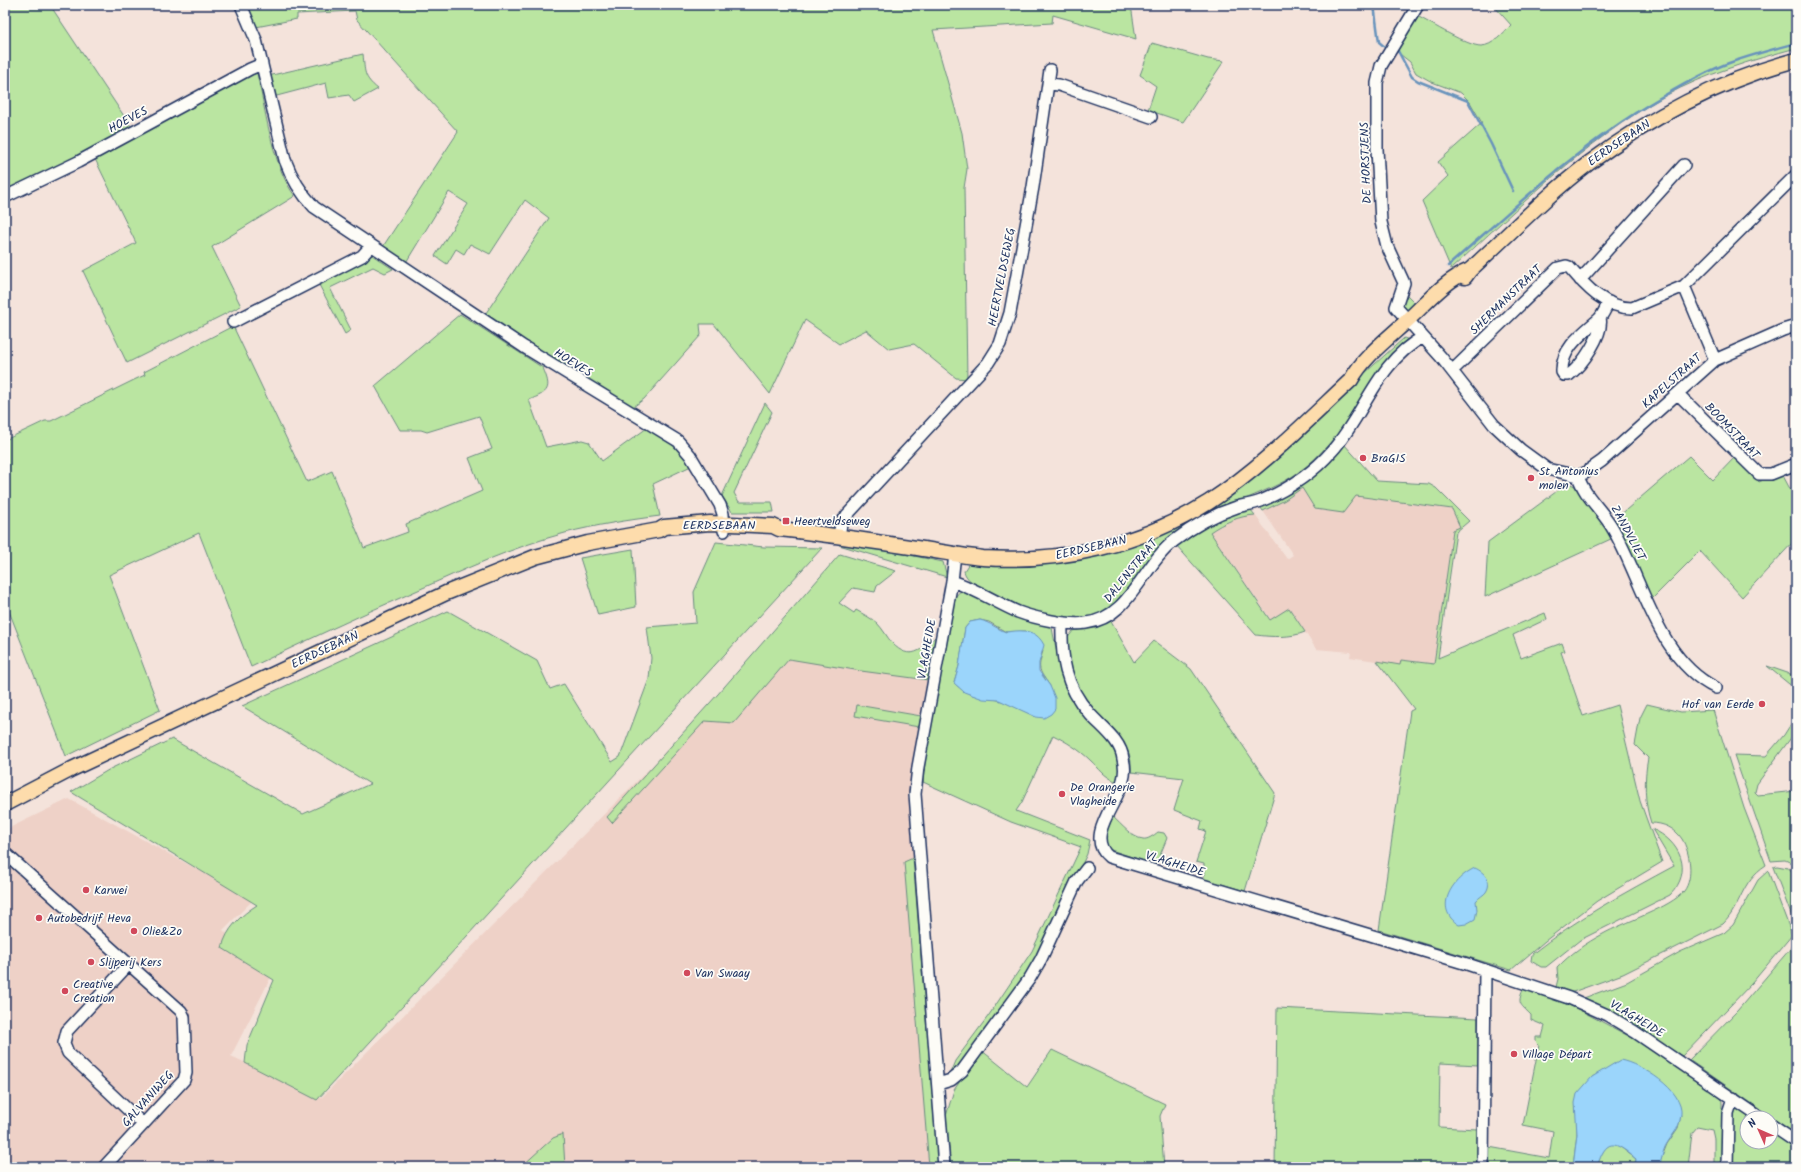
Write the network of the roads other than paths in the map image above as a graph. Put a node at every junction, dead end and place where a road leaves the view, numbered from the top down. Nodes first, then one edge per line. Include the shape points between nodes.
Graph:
1 (241, 5) edge
2 (1418, 5) edge
3 (1796, 60) edge
4 (262, 64) junction
5 (1050, 70) dead end
6 (1049, 84) junction
7 (1151, 117) dead end
8 (1684, 165) dead end
9 (1796, 175) edge
10 (5, 197) edge
11 (371, 246) junction
12 (1580, 280) junction
13 (1684, 286) junction
14 (1609, 302) junction
15 (1600, 318) junction
16 (233, 322) dead end
17 (1411, 323) junction
18 (1796, 326) edge
19 (1423, 337) junction
20 (1715, 360) junction
21 (1452, 372) junction
22 (1678, 394) junction
23 (1796, 464) edge
24 (1578, 476) junction
25 (723, 527) junction
26 (839, 536) junction
27 (955, 554) junction
28 (952, 581) junction
29 (1062, 623) junction
30 (1716, 688) dead end
31 (5, 804) edge
32 (5, 853) edge
33 (1087, 868) dead end
34 (129, 964) junction
35 (1485, 970) junction
36 (938, 1084) junction
37 (1733, 1098) junction
38 (1750, 1110) edge
39 (143, 1124) junction
40 (1779, 1130) edge
41 (1796, 1142) edge
42 (104, 1167) edge
43 (944, 1167) edge
44 (1483, 1167) edge
45 (1727, 1167) edge

1 - 4 street, HOEVES via 256,40
2 - 17 street, DE HORSTJENS via 1381,66 1377,82 1381,222 1387,246 1404,283 1396,307
3 - 17 main road, EERDSEBAAN via 1717,88 1637,130 1572,177 1470,270 1461,274
4 - 10 street, HOEVES via 78,162
4 - 11 street, HOEVES via 291,178 301,194 314,207
5 - 6 street, HEERTVELDSEWEG
6 - 7 street via 1060,85
6 - 26 street, HEERTVELDSEWEG via 1012,304 1000,344 988,363 847,515
8 - 12 street
9 - 13 street
11 - 16 street via 362,256
11 - 25 street, HOEVES via 524,347 678,440 720,505
12 - 14 street via 1592,292
12 - 21 street, SHERMANSTRAAT via 1569,267 1558,268
13 - 14 street via 1632,308
13 - 20 street
14 - 15 street
15 - 15 street via 1568,351 1562,366 1564,375 1573,372 1585,359 1600,330
17 - 19 street
17 - 27 main road, EERDSEBAAN via 1377,349 1355,372 1351,380 1240,479 1210,501 1159,528 1105,547 1057,557 981,558
18 - 20 street, KAPELSTRAAT
19 - 21 street
19 - 29 street, DALENSTRAAT via 1388,366 1341,441 1302,478 1260,501 1214,516 1179,537 1158,556 1121,606 1110,615 1084,624
20 - 22 street, KAPELSTRAAT
21 - 24 street via 1494,425 1528,456 1547,469
22 - 23 street, BOOMSTRAAT via 1754,472 1771,474
22 - 24 street, KAPELSTRAAT via 1598,464
24 - 30 street, ZANDVLIET via 1584,489 1614,529 1666,641 1690,669
25 - 26 main road, EERDSEBAAN via 772,532 779,529
25 - 31 main road, EERDSEBAAN via 664,533 659,530 596,541 535,557 446,593 72,769
26 - 27 main road, EERDSEBAAN
27 - 28 street, VLAGHEIDE
28 - 29 street, DALENSTRAAT via 970,587 1018,612
28 - 36 street, VLAGHEIDE via 915,794
29 - 35 street, VLAGHEIDE via 1062,656 1074,692 1088,713 1117,743 1123,756 1123,780 1099,838 1101,848 1107,855 1112,859
32 - 34 street, GALVANIWEG
33 - 36 street via 1077,881 1041,959 1020,994 962,1071 951,1080
34 - 39 street, GALVANIWEG via 180,1011 184,1018 184,1080
34 - 39 street via 67,1031 64,1043 68,1053
35 - 37 street, VLAGHEIDE via 1569,998 1607,1015
35 - 44 street
36 - 43 street, VLAGHEIDE
37 - 38 street, VLAGHEIDE
37 - 45 street via 1728,1113
39 - 42 street, GALVANIWEG
40 - 41 street

